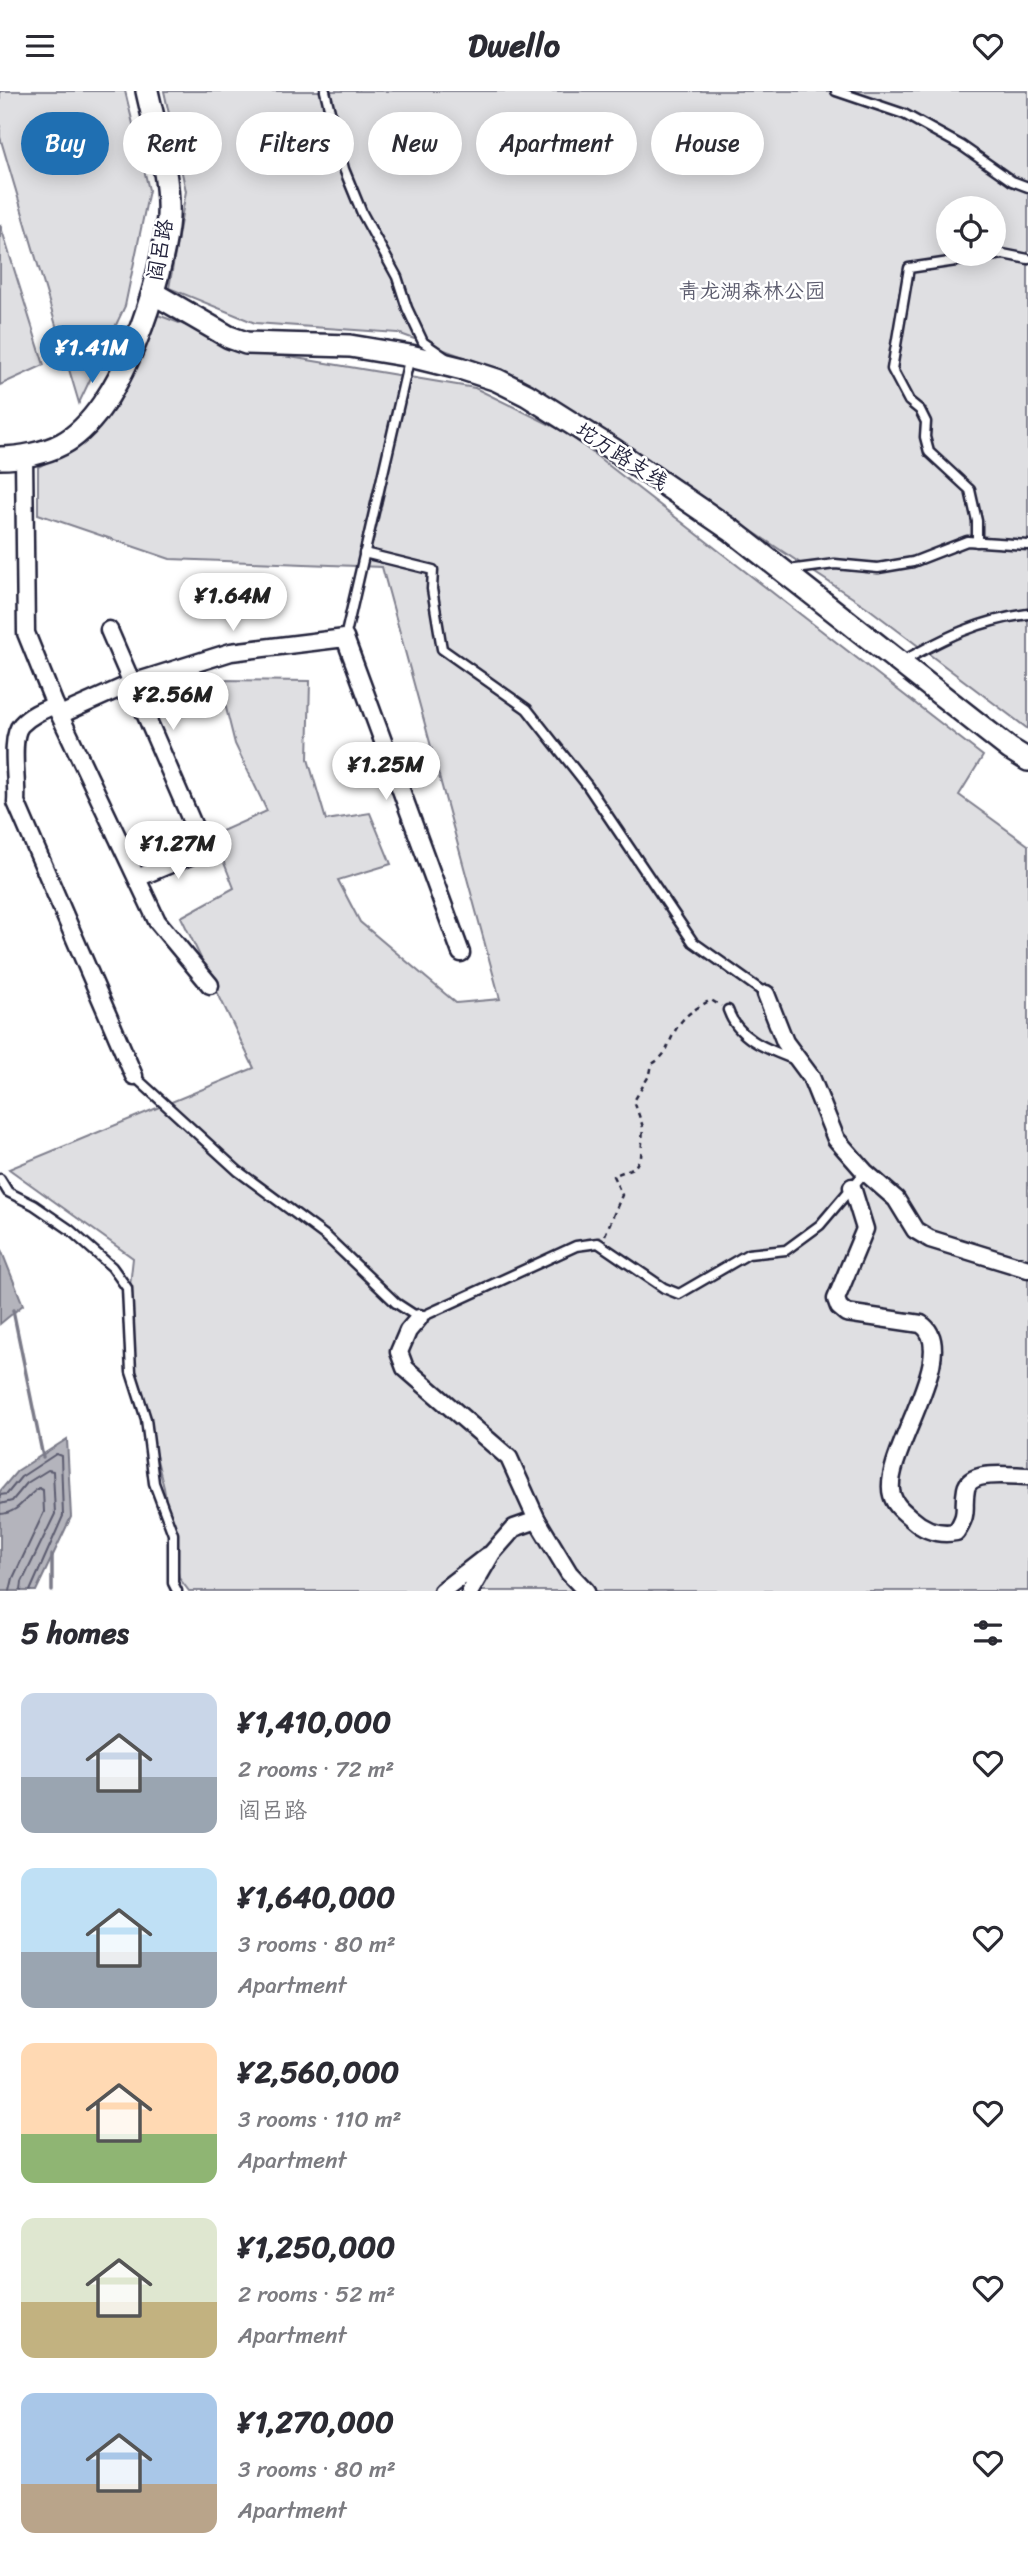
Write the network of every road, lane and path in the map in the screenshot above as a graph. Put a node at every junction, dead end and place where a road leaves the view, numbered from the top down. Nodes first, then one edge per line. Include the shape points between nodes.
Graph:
1 (147, 91) edge
2 (325, 91) edge
3 (836, 91) edge
4 (871, 91) edge
5 (868, 102) junction
6 (1028, 187) edge
7 (1028, 259) edge
8 (153, 293) junction
9 (410, 356) junction
10 (463, 369) junction
11 (10, 457) edge
12 (977, 541) junction
13 (1028, 545) edge
14 (364, 553) junction
15 (785, 571) junction
16 (1028, 614) edge
17 (109, 630) dead end
18 (345, 638) junction
19 (900, 662) junction
20 (132, 683) junction
21 (57, 710) junction
22 (1028, 761) edge
23 (137, 878) junction
24 (461, 953) dead end
25 (210, 985) dead end
26 (766, 994) joint
27 (728, 1010) joint
28 (800, 1061) junction
29 (134, 1076) joint
30 (865, 1172) junction
31 (0, 1179) edge
32 (852, 1187) junction
33 (598, 1243) junction
34 (1028, 1269) edge
35 (419, 1318) junction
36 (1028, 1476) edge
37 (537, 1520) junction
38 (492, 1553) junction
39 (177, 1591) edge
40 (442, 1591) edge
41 (470, 1591) edge
42 (586, 1591) edge

1 - 8 main road, 阎吕路 via 167,191 164,242
2 - 10 lane via 344,169 423,342
3 - 5 lane
4 - 5 lane
5 - 6 lane via 904,114
7 - 12 lane via 1003,254 909,268 892,369 926,422 929,452 970,490
8 - 9 main road, 坨万路支线 via 246,343 350,347
8 - 11 main road, 阎吕路 via 117,384 87,426 62,444
9 - 10 main road, 坨万路支线
9 - 14 lane
10 - 15 main road, 坨万路支线 via 497,380 545,405
11 - 21 street via 26,633
12 - 13 lane
12 - 15 lane via 878,568 835,564
14 - 18 lane
14 - 26 lane via 433,570 442,649 527,709 587,785 693,942
15 - 19 main road, 坨万路支线
16 - 19 lane via 993,619 948,635
17 - 20 street
18 - 20 street via 231,652
18 - 24 street
19 - 22 main road, 坨万路支线
20 - 21 street
20 - 23 street via 204,850
21 - 23 street
21 - 29 street via 28,718 18,727 16,802
23 - 25 street via 157,921
26 - 28 street via 785,1042
27 - 28 lane via 732,1022 753,1042
27 - 33 path via 711,1000 689,1012 665,1056 652,1064 634,1101 643,1127 641,1157 635,1167 613,1176 622,1195
28 - 30 street via 836,1139
29 - 35 lane via 238,1171 318,1230 396,1303
30 - 32 lane
30 - 34 street via 896,1199 915,1230 930,1239
31 - 39 lane via 8,1192 69,1229 127,1288 131,1372 146,1419 154,1483 173,1534
32 - 33 lane via 820,1225 786,1250 748,1254 679,1294
32 - 36 street via 865,1229 836,1299 839,1307 846,1313 921,1324 933,1337 932,1365 894,1471 890,1492 896,1504 932,1532 956,1532 966,1517 967,1486 972,1479
33 - 35 lane via 576,1246
35 - 37 street via 399,1352 405,1368 509,1458
37 - 38 street via 514,1528
37 - 42 street via 569,1573
38 - 40 street
38 - 41 street

